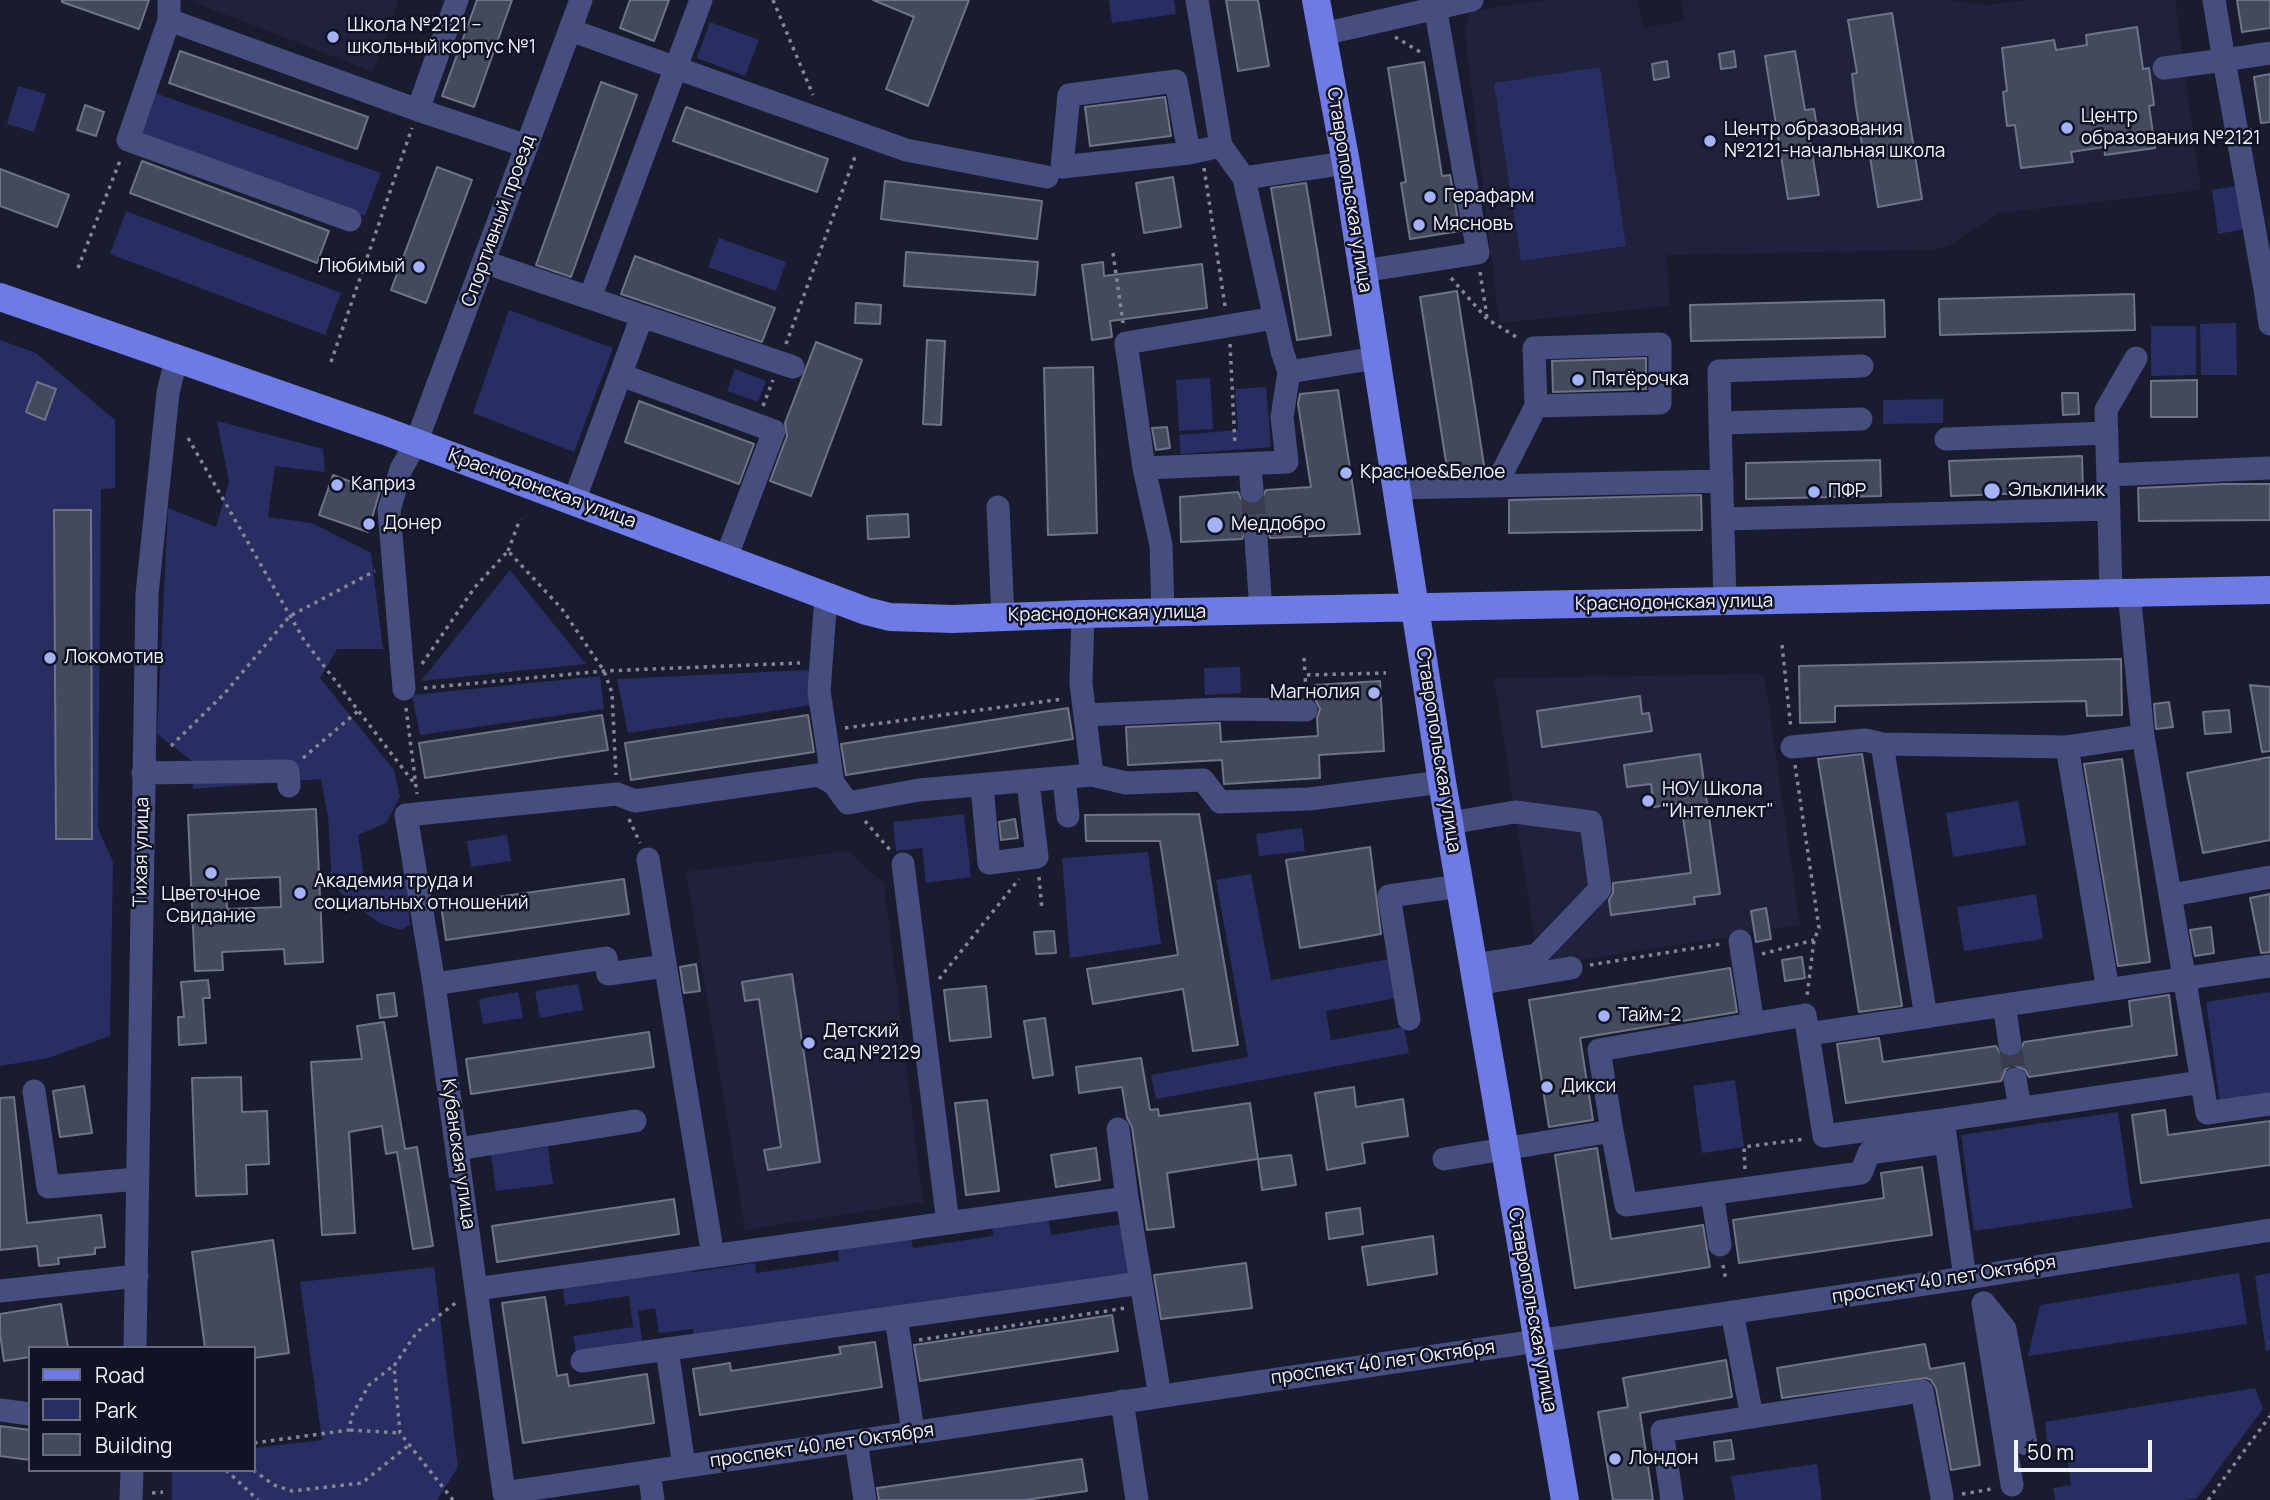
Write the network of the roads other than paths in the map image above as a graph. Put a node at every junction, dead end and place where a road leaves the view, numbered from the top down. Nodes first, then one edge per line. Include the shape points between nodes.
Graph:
1 (457, 0) edge
2 (581, 0) edge
3 (701, 0) edge
4 (1196, 0) edge
5 (1317, 0) edge
6 (1472, 0) edge
7 (2214, 0) edge
8 (1435, 5) edge
9 (169, 10) edge
10 (570, 30) junction
11 (1323, 34) junction
12 (2270, 53) edge
13 (2224, 60) junction
14 (2164, 68) dead end
15 (675, 69) junction
16 (418, 110) junction
17 (527, 146) junction
18 (1221, 146) junction
19 (1189, 153) junction
20 (1346, 163) junction
21 (1047, 177) dead end
22 (1244, 178) junction
23 (350, 220) dead end
24 (484, 262) junction
25 (1363, 271) junction
26 (2267, 288) edge
27 (0, 298) edge
28 (590, 298) junction
29 (642, 316) junction
30 (1275, 318) junction
31 (2270, 324) edge
32 (1376, 358) junction
33 (2136, 358) dead end
34 (176, 359) junction
35 (786, 365) road end
36 (1862, 366) dead end
37 (1289, 372) junction
38 (621, 375) junction
39 (1536, 407) junction
40 (1861, 419) dead end
41 (1720, 423) junction
42 (2107, 433) junction
43 (1946, 439) dead end
44 (416, 443) junction
45 (1250, 464) junction
46 (1143, 468) junction
47 (2270, 468) edge
48 (2108, 475) junction
49 (1722, 481) junction
50 (1496, 485) junction
51 (1396, 488) junction
52 (1252, 491) tunnel mouth
53 (573, 501) junction
54 (998, 507) dead end
55 (2109, 509) junction
56 (1723, 519) junction
57 (1255, 538) tunnel mouth
58 (726, 558) junction
59 (2270, 590) edge
60 (2120, 591) junction
61 (826, 596) junction
62 (1725, 601) junction
63 (1414, 608) junction
64 (1261, 611) junction
65 (1163, 612) junction
66 (1083, 614) junction
67 (1003, 617) junction
68 (404, 690) road end
69 (1084, 706) junction
70 (1306, 710) road end
71 (2143, 736) junction
72 (1882, 744) junction
73 (1792, 747) road end
74 (2067, 747) junction
75 (143, 772) junction
76 (1092, 775) junction
77 (288, 778) road end
78 (1064, 778) junction
79 (1028, 782) junction
80 (1442, 782) junction
81 (834, 783) junction
82 (982, 786) junction
83 (1068, 816) dead end
84 (1449, 823) junction
85 (648, 859) road end
86 (903, 864) road end
87 (2270, 877) edge
88 (1460, 886) junction
89 (2172, 895) junction
90 (1741, 950) road end
91 (665, 966) junction
92 (2270, 966) edge
93 (1571, 968) road end
94 (1475, 974) junction
95 (2186, 979) junction
96 (434, 984) junction
97 (2108, 990) junction
98 (2004, 1005) junction
99 (1926, 1017) junction
100 (1409, 1019) dead end
101 (1753, 1024) junction
102 (1806, 1025) junction
103 (2010, 1044) tunnel mouth
104 (2015, 1079) tunnel mouth
105 (2202, 1082) junction
106 (34, 1091) dead end
107 (2270, 1104) edge
108 (2020, 1108) junction
109 (635, 1121) dead end
110 (1118, 1129) dead end
111 (1612, 1131) junction
112 (1945, 1131) junction
113 (457, 1149) junction
114 (1504, 1149) junction
115 (1444, 1158) dead end
116 (137, 1179) junction
117 (1712, 1193) junction
118 (1127, 1198) junction
119 (948, 1223) junction
120 (2270, 1230) edge
121 (1720, 1245) dead end
122 (713, 1256) junction
123 (136, 1276) junction
124 (1972, 1277) junction
125 (476, 1289) junction
126 (1146, 1290) junction
127 (0, 1291) edge
128 (1983, 1303) junction
129 (1732, 1312) junction
130 (896, 1317) junction
131 (1537, 1340) junction
132 (135, 1346) edge
133 (667, 1349) junction
134 (582, 1362) dead end
135 (1160, 1396) junction
136 (1122, 1401) junction
137 (0, 1410) edge
138 (28, 1414) edge
139 (1752, 1417) junction
140 (913, 1432) junction
141 (856, 1441) junction
142 (2026, 1444) dead end
143 (684, 1466) junction
144 (133, 1472) edge
145 (649, 1472) junction
146 (2012, 1485) road end
147 (139, 1496) edge
148 (502, 1497) edge
149 (1942, 1497) road end
150 (653, 1500) edge
151 (865, 1500) edge
152 (1135, 1500) edge
153 (1565, 1500) edge
154 (1672, 1500) edge

1 - 16 street
2 - 10 street, Спортивный проезд
3 - 15 street
4 - 18 street
5 - 11 main road, Ставропольская улица
6 - 8 street
7 - 13 street
8 - 11 street
8 - 25 street via 1478,254
9 - 16 street
9 - 23 street via 128,140
10 - 15 street
10 - 17 street, Спортивный проезд
11 - 20 main road, Ставропольская улица
12 - 13 street
13 - 14 street
13 - 26 street
15 - 21 street via 906,149
15 - 28 street
16 - 17 street
17 - 24 street, Спортивный проезд
18 - 19 street
18 - 22 street
19 - 19 street via 1176,81 1069,95 1062,167
20 - 22 street
20 - 25 main road, Ставропольская улица
22 - 30 street
24 - 28 street
24 - 44 street, Спортивный проезд
25 - 32 main road, Ставропольская улица
26 - 31 street
27 - 34 main road, Краснодонская улица
28 - 29 street
29 - 35 street
29 - 38 street
30 - 37 street
30 - 46 street via 1126,343
32 - 37 street
32 - 51 main road, Ставропольская улица
33 - 42 street via 2106,410
34 - 44 main road, Краснодонская улица
34 - 75 street, Тихая улица via 168,393 147,594
36 - 41 street via 1719,371
37 - 45 street via 1282,418 1287,462
38 - 53 street
38 - 58 street via 774,431
39 - 39 street via 1660,403 1660,344 1534,348
39 - 50 street
40 - 41 street
41 - 49 street
42 - 43 street
42 - 48 street
44 - 53 main road, Краснодонская улица
44 - 68 street, Спортивный проезд via 401,468 389,510
45 - 46 street
45 - 52 street
46 - 65 street via 1161,545
47 - 48 street
48 - 55 street
49 - 50 street
49 - 56 street
50 - 51 street
51 - 63 main road, Ставропольская улица
53 - 58 main road, Краснодонская улица
54 - 67 street
55 - 56 street
55 - 60 street
56 - 62 street
57 - 64 street
58 - 61 main road, Краснодонская улица
59 - 60 main road, Краснодонская улица
60 - 62 main road, Краснодонская улица
60 - 71 street
61 - 67 main road, Краснодонская улица via 866,611 915,620
61 - 81 street via 819,691
62 - 63 main road, Краснодонская улица
63 - 64 main road, Краснодонская улица
63 - 80 main road, Ставропольская улица
64 - 65 main road, Краснодонская улица
65 - 66 main road, Краснодонская улица
66 - 67 main road, Краснодонская улица
66 - 69 street
69 - 70 street
69 - 76 street
71 - 74 street
71 - 89 street
72 - 73 street via 1865,740
72 - 74 street
72 - 99 street
74 - 97 street
75 - 77 street
75 - 116 street, Тихая улица
76 - 78 street
76 - 80 street via 1126,783 1203,780 1220,802 1309,799
78 - 79 street
78 - 83 street
79 - 82 street
79 - 82 street via 1037,857 989,863
80 - 84 main road, Ставропольская улица
81 - 82 street via 848,803 919,790
81 - 96 street, Кубанская улица via 818,775 635,801 617,794 413,814
84 - 88 main road, Ставропольская улица
84 - 94 street via 1515,812 1591,822 1601,889 1537,955
85 - 91 street
86 - 119 street
87 - 89 street
88 - 94 main road, Ставропольская улица
88 - 100 street via 1390,897
89 - 95 street
90 - 101 street
91 - 96 street via 608,974 606,958
91 - 122 street
92 - 95 street
93 - 94 street
94 - 114 main road, Ставропольская улица
95 - 97 street
95 - 105 street
96 - 113 street, Кубанская улица
97 - 98 street
98 - 99 street
98 - 103 street
99 - 102 street
101 - 102 street
101 - 111 street via 1599,1050
102 - 112 street via 1824,1136
104 - 108 street
105 - 107 street via 2207,1113
105 - 108 street
106 - 116 street via 48,1187
108 - 112 street
109 - 113 street
110 - 118 street
111 - 114 street
111 - 117 street via 1626,1205
112 - 117 street via 1869,1153 1861,1173
112 - 124 street
113 - 125 street, Кубанская улица
114 - 115 street
114 - 131 main road, Ставропольская улица
116 - 123 street, Тихая улица
117 - 121 street
118 - 119 street
118 - 126 street
119 - 122 street
120 - 124 street, проспект 40 лет Октября
122 - 125 street
123 - 127 street
123 - 132 street, Тихая улица
124 - 128 street
124 - 129 street, проспект 40 лет Октября
125 - 148 street, Кубанская улица
126 - 130 street
126 - 135 street
128 - 142 street via 2006,1329
128 - 146 street
129 - 131 street, проспект 40 лет Октября
129 - 139 street
130 - 133 street
130 - 140 street
131 - 135 street, проспект 40 лет Октября
131 - 153 main road, Ставропольская улица
133 - 134 street
133 - 143 street
135 - 136 street, проспект 40 лет Октября
136 - 140 street, проспект 40 лет Октября
136 - 152 street
137 - 138 street
139 - 149 street via 1922,1391
139 - 154 street via 1662,1431
140 - 141 street, проспект 40 лет Октября
141 - 143 street, проспект 40 лет Октября
141 - 151 street
143 - 145 street, проспект 40 лет Октября
144 - 147 street
145 - 148 street, проспект 40 лет Октября
145 - 150 street

